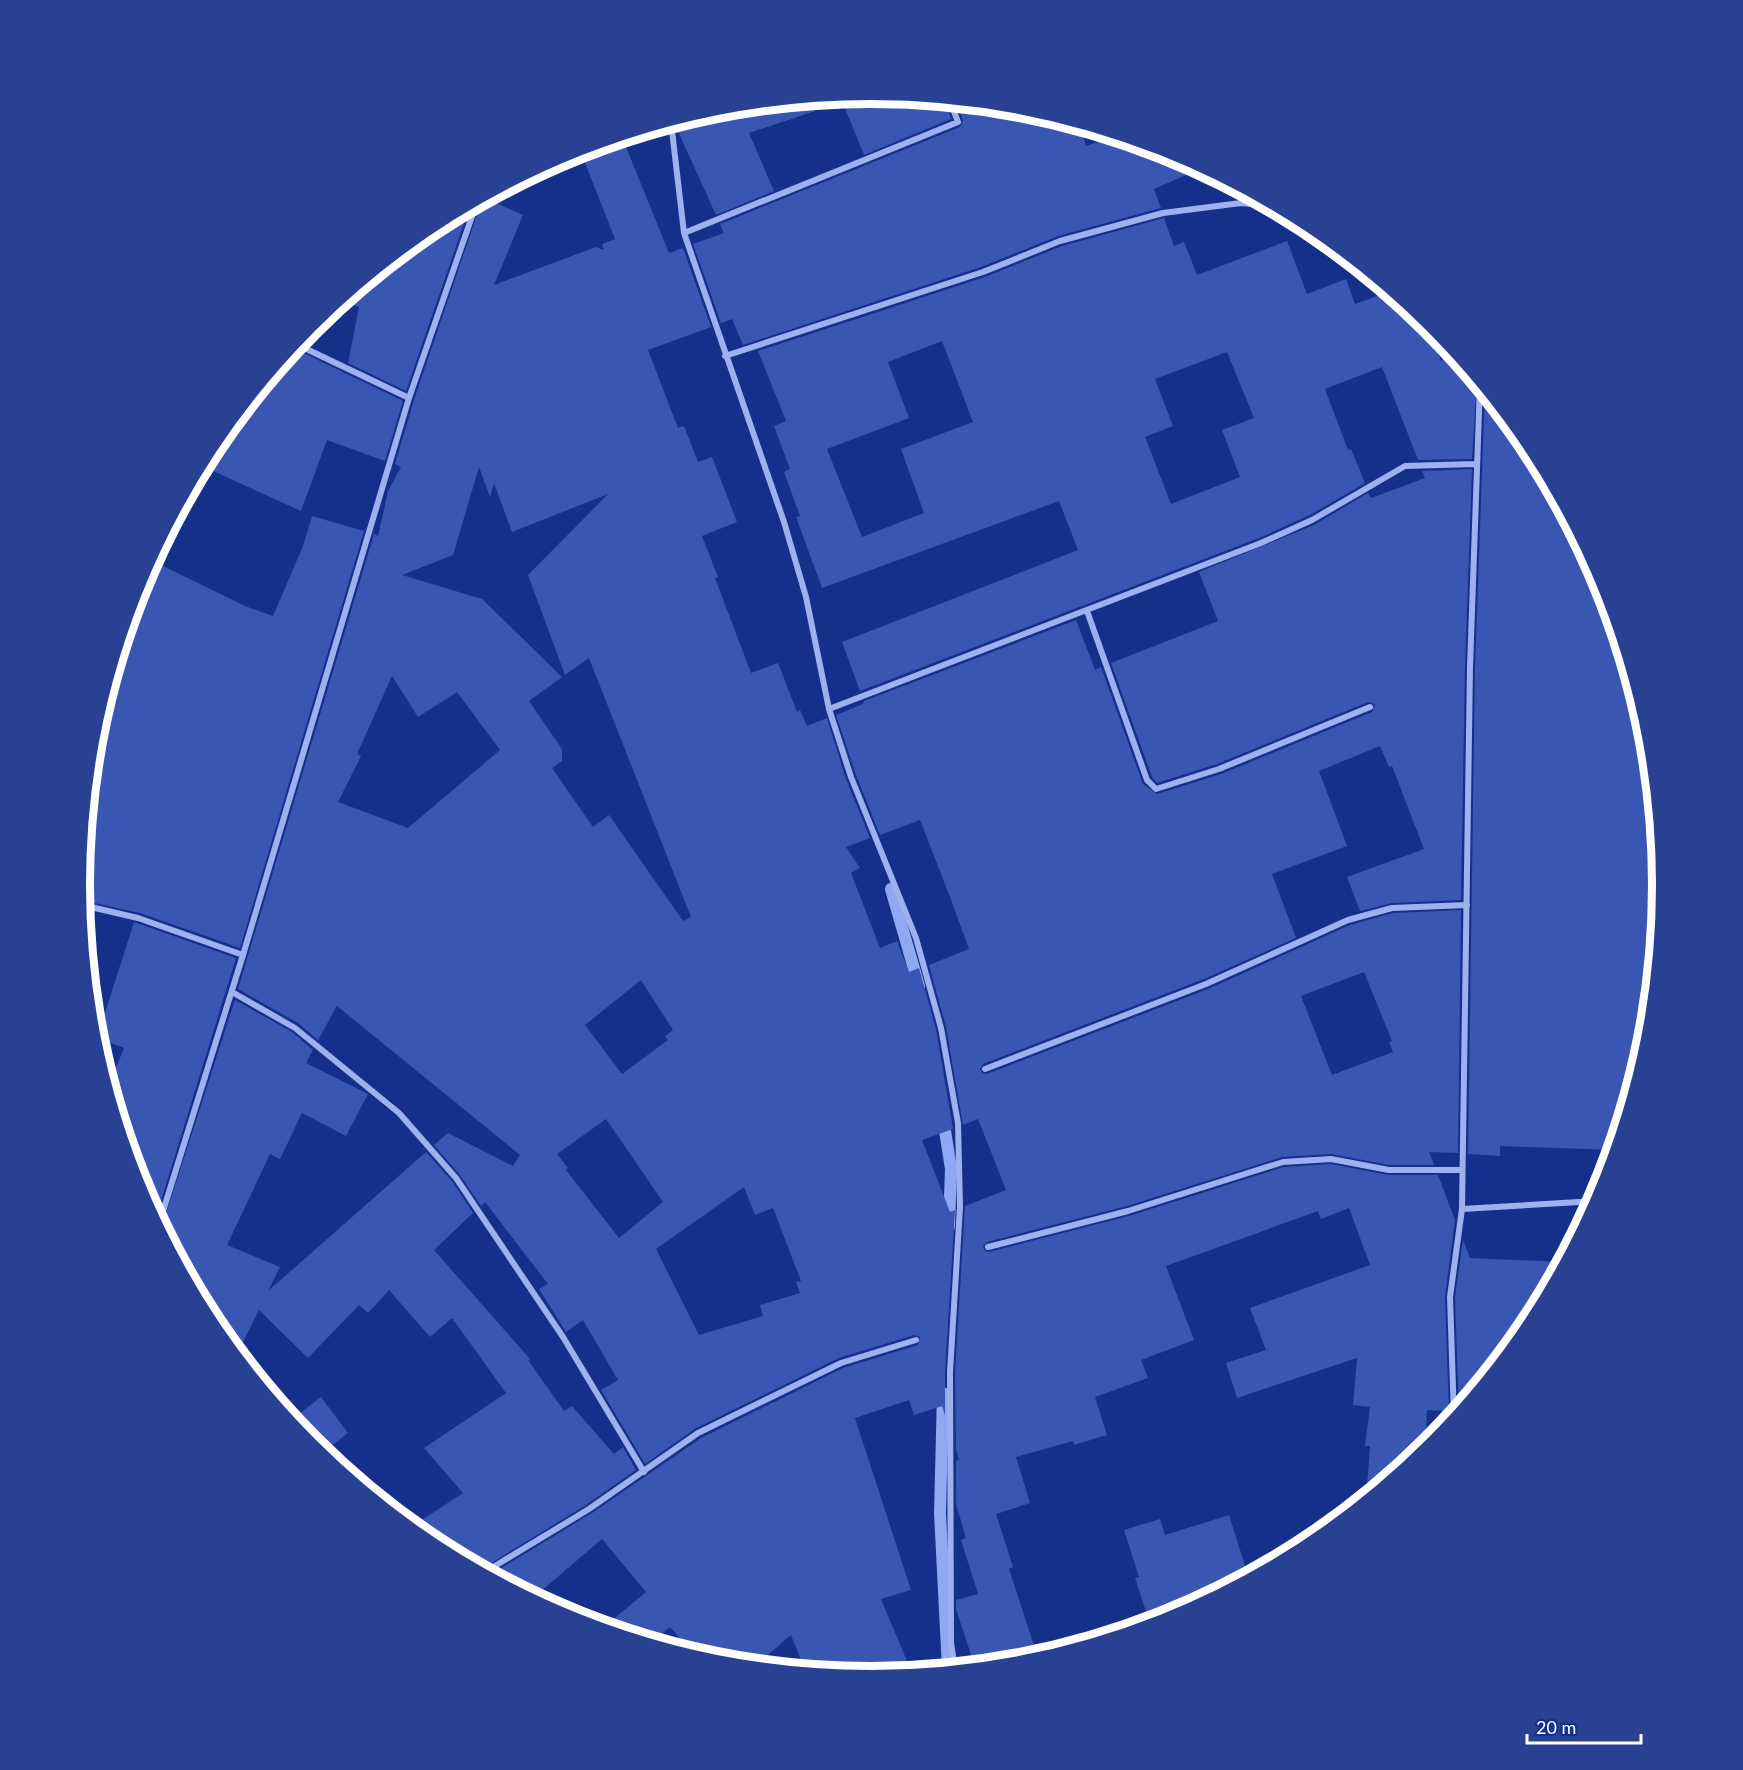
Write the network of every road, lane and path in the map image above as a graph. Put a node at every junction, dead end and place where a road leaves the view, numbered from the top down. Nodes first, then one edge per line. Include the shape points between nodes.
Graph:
1 (953, 108) edge
2 (672, 129) edge
3 (1255, 204) edge
4 (473, 213) edge
5 (684, 233) junction
6 (304, 348) edge
7 (726, 356) junction
8 (1479, 394) edge
9 (410, 398) junction
10 (1475, 464) junction
11 (1087, 611) junction
12 (1370, 706) dead end
13 (830, 708) junction
14 (1467, 905) junction
15 (91, 907) edge
16 (243, 955) junction
17 (232, 992) junction
18 (985, 1069) dead end
19 (1462, 1170) junction
20 (1586, 1202) edge
21 (1462, 1209) junction
22 (163, 1213) edge
23 (988, 1247) dead end
24 (916, 1340) dead end
25 (1454, 1406) edge
26 (644, 1472) junction
27 (492, 1568) edge
28 (954, 1662) edge

1 - 5 street via 958,122
2 - 5 street
3 - 7 street via 1163,213 1060,241 983,272
4 - 9 street
5 - 7 street
6 - 9 street
7 - 13 street via 806,597
8 - 10 street
9 - 16 street
10 - 11 street via 1405,466 1312,520
10 - 14 street
11 - 12 street via 1147,780 1156,789 1219,769
11 - 13 street
13 - 28 street via 850,777 916,938 941,1028 958,1123 960,1207 950,1372
14 - 18 street via 1392,908 1348,920 1206,984
14 - 19 street
15 - 16 street via 138,918
16 - 17 street
17 - 22 street
17 - 26 street via 295,1028 399,1113 456,1178 563,1337
19 - 21 street
19 - 23 street via 1389,1170 1331,1159 1284,1162 1128,1211
20 - 21 street
21 - 25 street via 1450,1297
24 - 26 street via 841,1363 771,1396 698,1433
26 - 27 street

